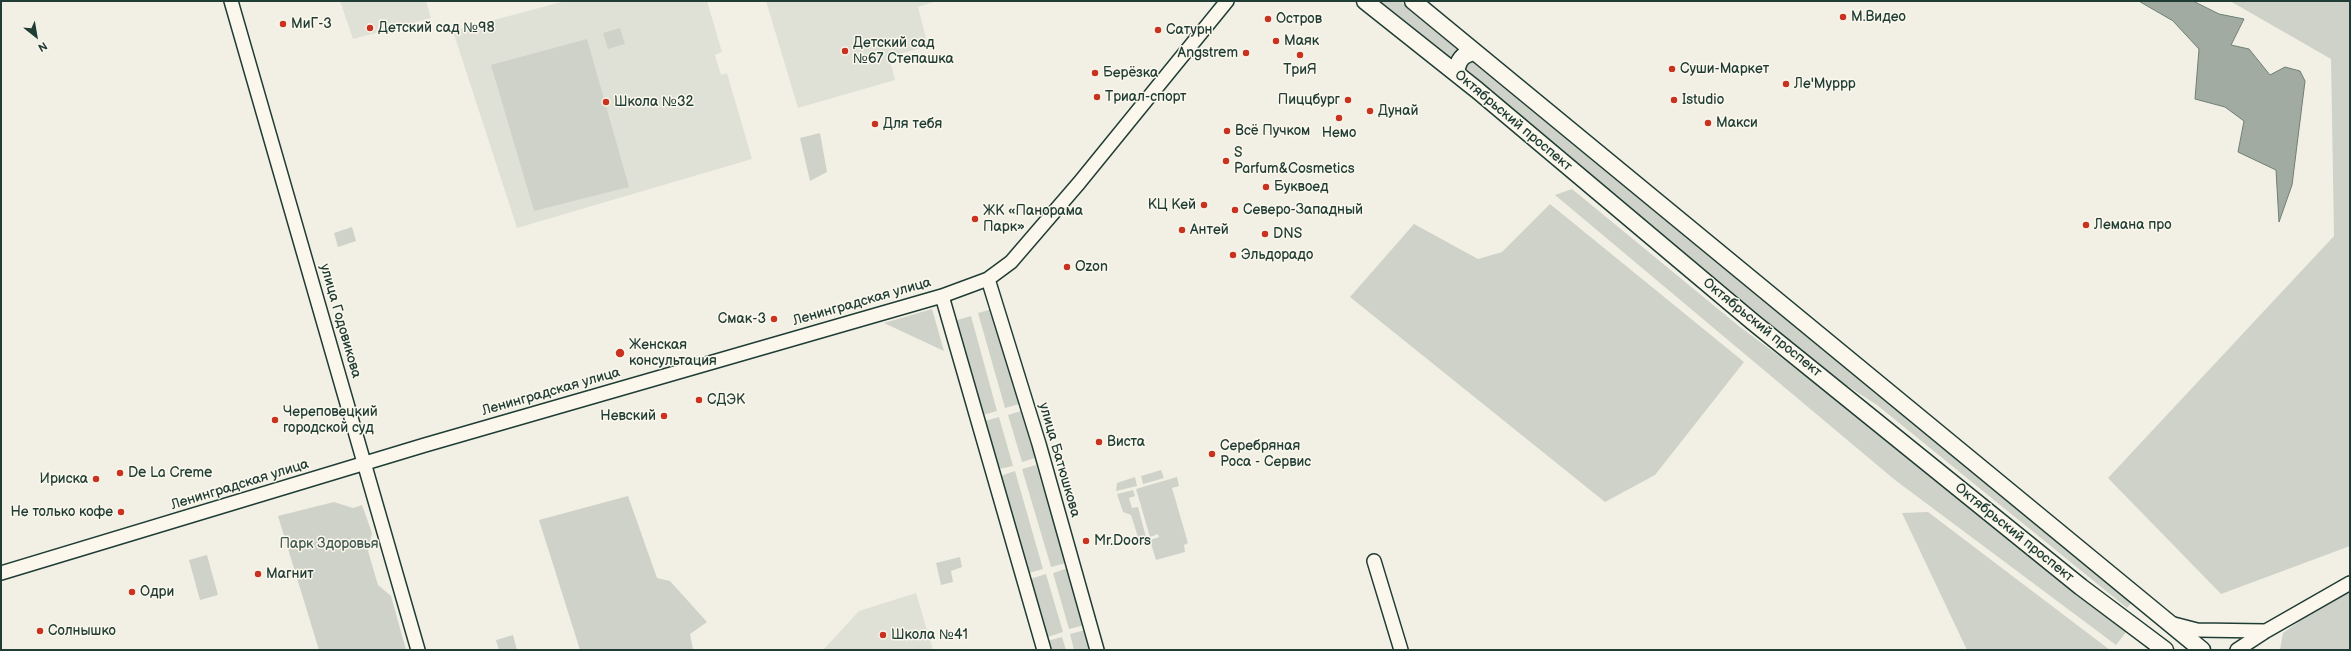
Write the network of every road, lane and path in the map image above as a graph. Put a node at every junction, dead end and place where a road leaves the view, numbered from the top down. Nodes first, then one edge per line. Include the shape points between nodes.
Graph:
1 (231, 1) edge
2 (1227, 1) edge
3 (1364, 1) edge
4 (1413, 1) edge
5 (1475, 52) junction
6 (1456, 73) junction
7 (988, 279) junction
8 (942, 296) junction
9 (363, 464) junction
10 (1374, 561) dead end
11 (1, 574) edge
12 (2350, 583) edge
13 (2144, 601) junction
14 (2170, 622) junction
15 (2131, 623) junction
16 (2266, 631) junction
17 (418, 650) edge
18 (1044, 650) edge
19 (1097, 650) edge
20 (1401, 650) edge
21 (2147, 650) edge
22 (2165, 650) edge
23 (2202, 650) edge
24 (2237, 650) edge
25 (2252, 650) edge

1 - 9 street, улица Годовикова
2 - 7 street, Ленинградская улица via 1079,183 1011,262
3 - 6 main road, Октябрьский проспект
4 - 5 main road, Октябрьский проспект
5 - 6 main road via 1466,54 1458,62
5 - 13 main road, Октябрьский проспект
6 - 15 main road, Октябрьский проспект via 1753,322 2046,558 2050,572 2114,621
7 - 8 street, Ленинградская улица
7 - 19 street, улица Батюшкова via 1042,454
8 - 9 street, Ленинградская улица
8 - 18 street
9 - 11 street, Ленинградская улица
9 - 17 street, улица Годовикова
10 - 20 street
12 - 16 street
13 - 14 main road, Октябрьский проспект
13 - 15 main road
14 - 16 street via 2197,630
14 - 23 main road, Октябрьский проспект
15 - 21 main road
15 - 22 main road
16 - 24 street
16 - 25 street

